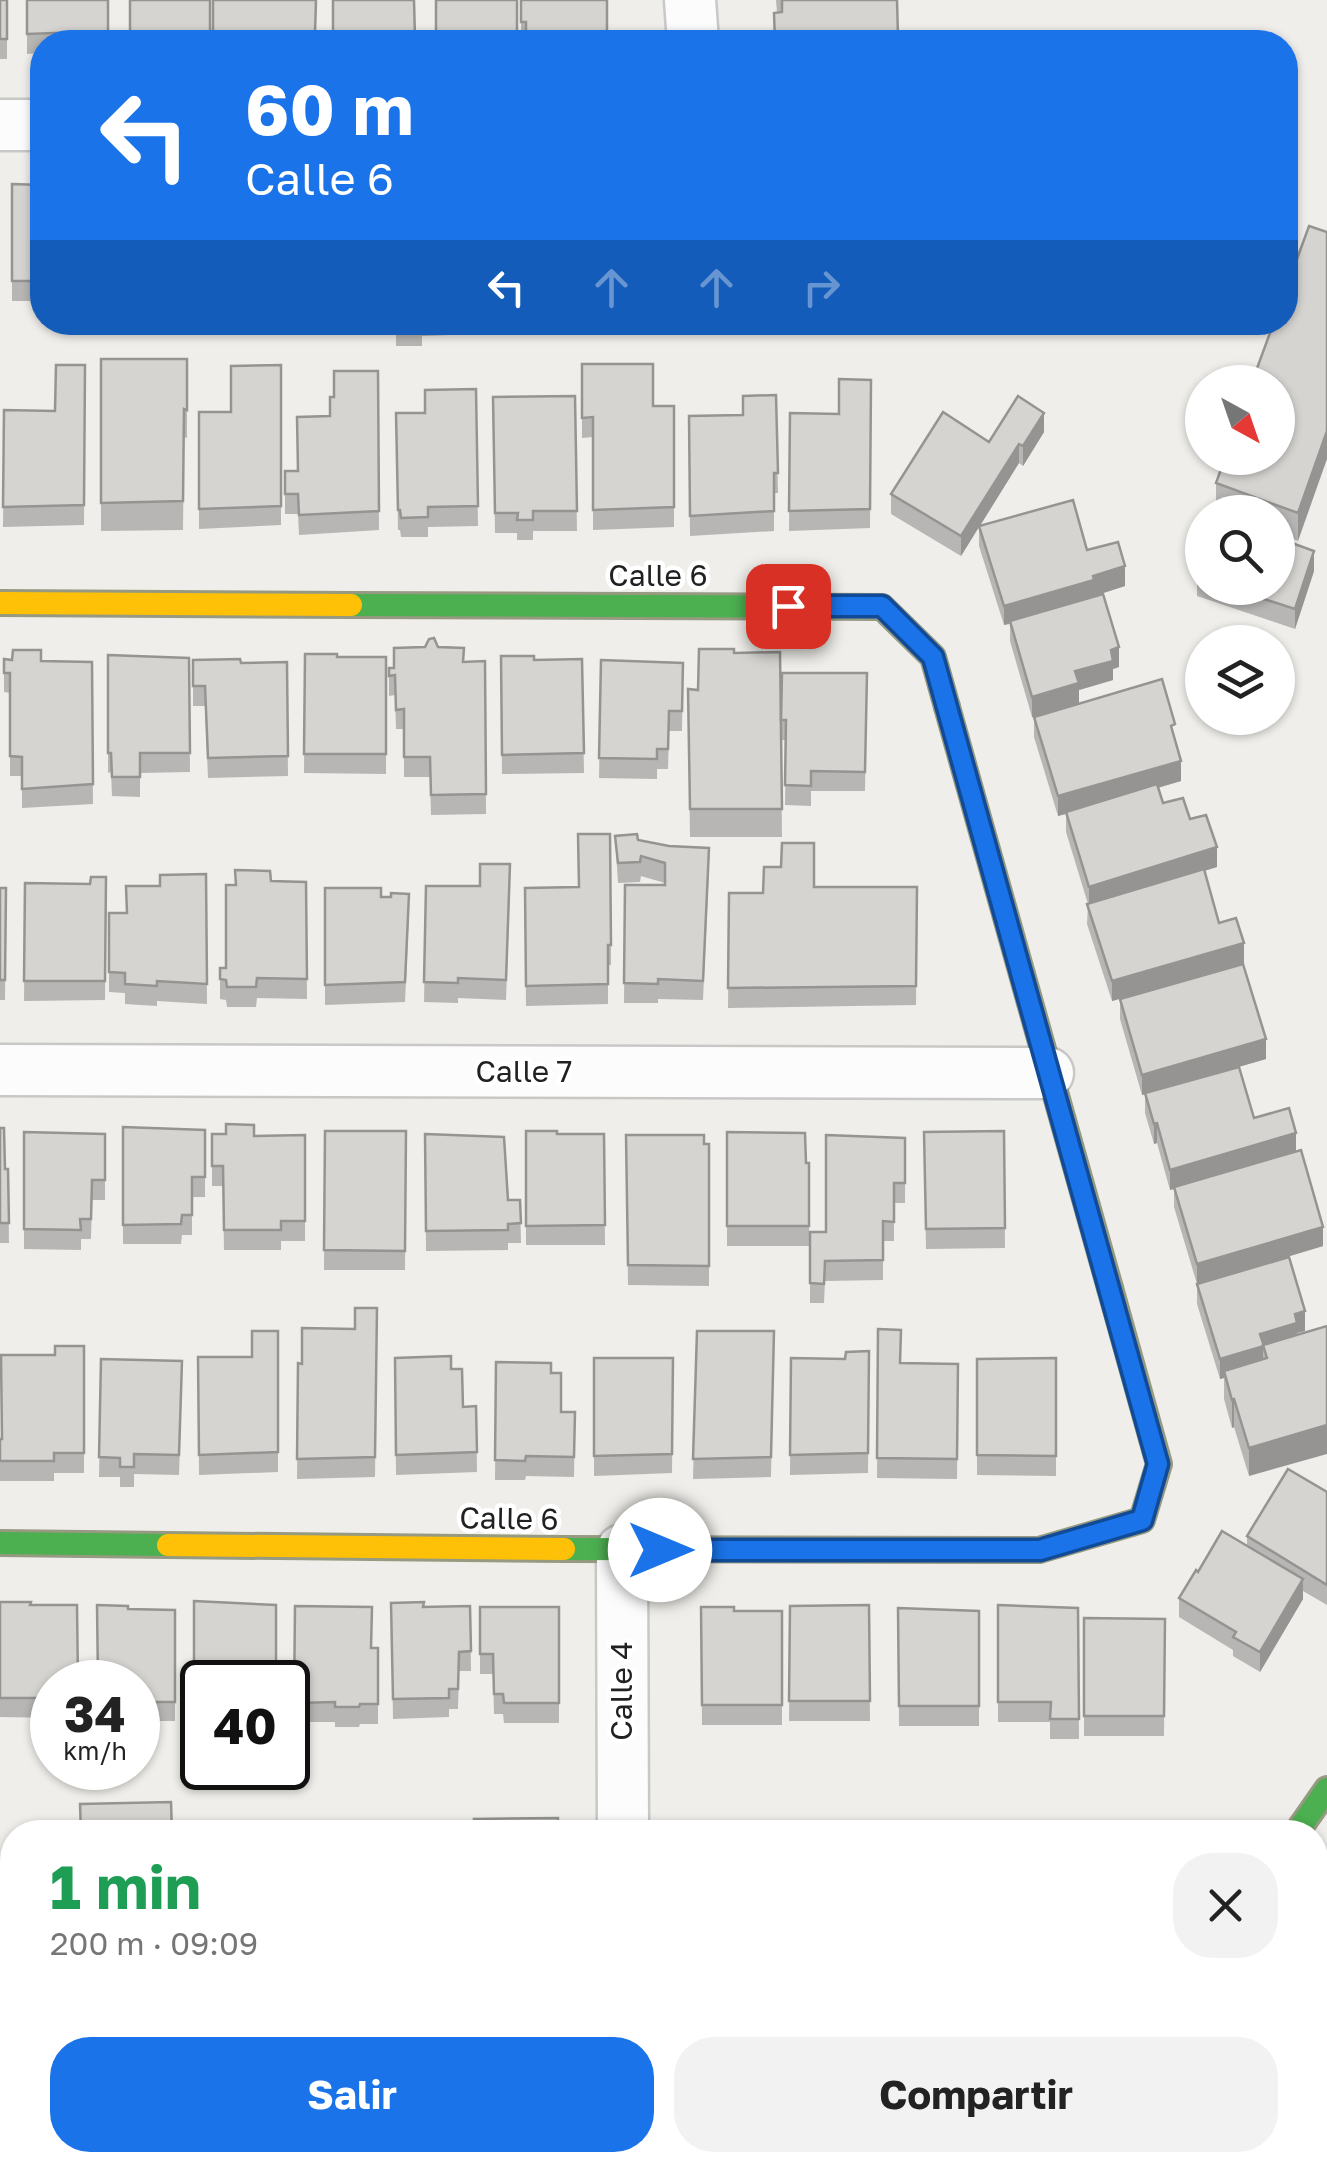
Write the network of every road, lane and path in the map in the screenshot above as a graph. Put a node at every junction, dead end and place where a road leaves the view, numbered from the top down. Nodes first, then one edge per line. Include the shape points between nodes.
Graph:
1 (690, 0) edge
2 (692, 30) edge
3 (0, 125) edge
4 (30, 125) edge
5 (0, 603) edge
6 (0, 1070) edge
7 (1048, 1073) junction
8 (0, 1542) edge
9 (622, 1550) junction
10 (1327, 1789) edge
11 (623, 1820) edge
12 (1305, 1820) edge

1 - 2 street
3 - 4 street
5 - 7 street, Calle 6 via 882,606 933,657
6 - 7 street, Calle 7
7 - 9 street, Calle 6 via 1158,1464 1142,1520 1040,1550
8 - 9 street, Calle 6
9 - 11 street, Calle 4
10 - 12 street

